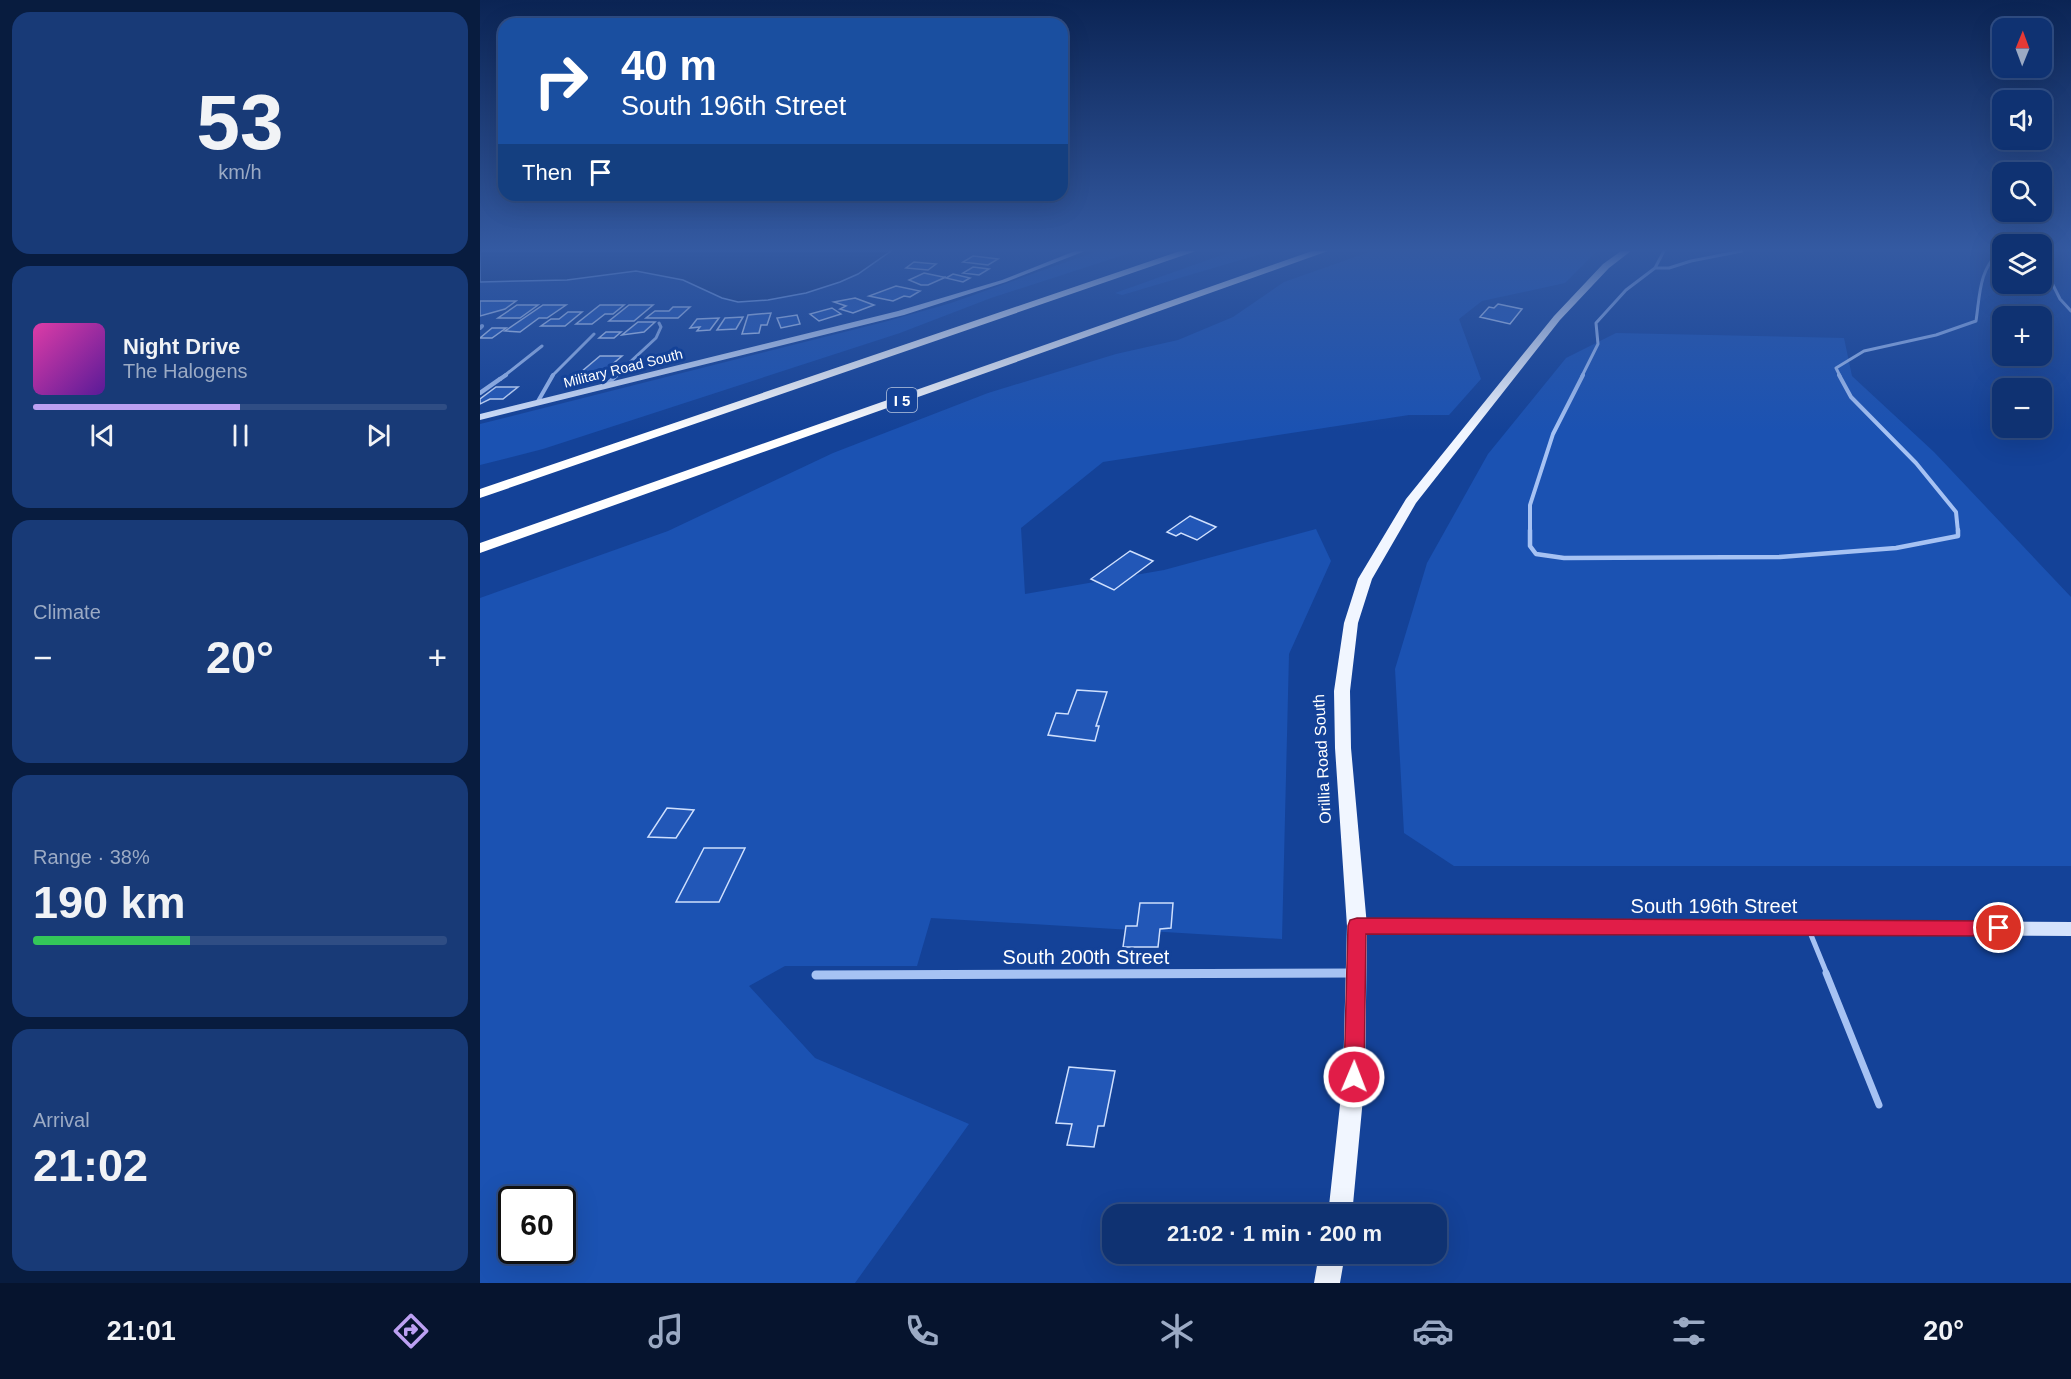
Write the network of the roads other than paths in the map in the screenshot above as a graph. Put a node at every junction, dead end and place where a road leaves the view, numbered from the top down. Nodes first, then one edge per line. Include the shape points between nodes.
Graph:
1 (907, 311) edge
2 (1016, 311) edge
3 (1153, 311) edge
4 (1564, 311) edge
5 (1607, 311) edge
6 (1977, 311) edge
7 (659, 322) dead end
8 (594, 334) dead end
9 (542, 346) dead end
10 (500, 379) joint
11 (604, 387) junction
12 (480, 393) edge
13 (537, 403) junction
14 (480, 417) edge
15 (480, 494) edge
16 (480, 548) edge
17 (1357, 926) junction
18 (1808, 928) junction
19 (2071, 929) edge
20 (1355, 973) junction
21 (816, 975) dead end
22 (1879, 1105) dead end
23 (1341, 1204) edge
24 (1330, 1264) edge
25 (1327, 1283) edge

1 - 11 main road, Military Road South
2 - 15 highway
3 - 16 highway, I 5
4 - 17 main road, Orillia Road South via 1410,502 1365,579 1350,622 1342,691 1343,748
5 - 6 lane via 1596,323 1599,344 1553,434 1530,506 1530,546 1536,554 1564,558 1780,557 1896,548 1958,536 1956,512 1851,397 1836,368 1864,351 1936,335 1976,321
7 - 11 lane via 656,338
8 - 13 lane via 552,375
9 - 10 lane
10 - 12 street
11 - 13 main road, Military Road South
13 - 14 main road, Military Road South
17 - 18 main road, South 196th Street
17 - 20 main road, Orillia Road South
18 - 19 main road, South 196th Street
18 - 22 lane
20 - 21 street, South 200th Street
20 - 23 main road, Orillia Road South via 1354,1077
24 - 25 main road

